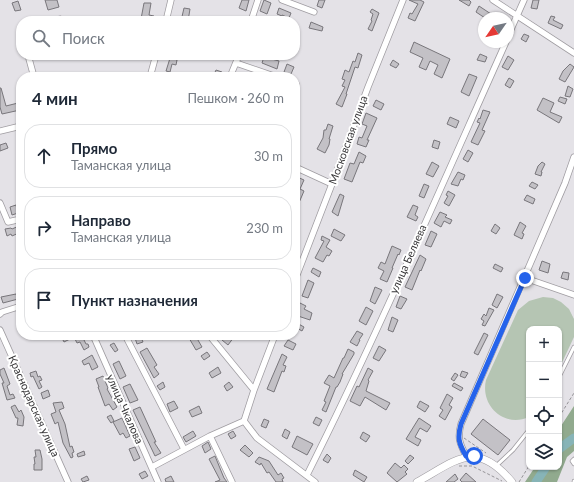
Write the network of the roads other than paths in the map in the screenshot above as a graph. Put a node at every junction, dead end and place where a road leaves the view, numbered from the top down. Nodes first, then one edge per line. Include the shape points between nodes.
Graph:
1 (171, 0) edge
2 (258, 0) edge
3 (282, 0) edge
4 (404, 0) edge
5 (493, 0) edge
6 (524, 0) edge
7 (314, 12) dead end
8 (167, 16) edge
9 (253, 16) edge
10 (517, 16) junction
11 (514, 23) edge
12 (503, 48) edge
13 (574, 53) edge
14 (29, 60) edge
15 (155, 60) edge
16 (237, 60) edge
17 (236, 63) junction
18 (33, 72) edge
19 (151, 72) edge
20 (232, 72) edge
21 (262, 72) edge
22 (16, 127) edge
23 (0, 131) edge
24 (574, 157) edge
25 (300, 169) edge
26 (332, 184) junction
27 (0, 203) edge
28 (16, 220) edge
29 (300, 267) edge
30 (525, 278) junction
31 (574, 296) edge
32 (16, 308) edge
33 (0, 314) edge
34 (0, 330) edge
35 (95, 340) edge
36 (128, 340) edge
37 (213, 340) edge
38 (273, 340) edge
39 (574, 347) edge
40 (562, 371) edge
41 (254, 390) junction
42 (244, 421) junction
43 (526, 434) edge
44 (210, 436) junction
45 (184, 449) junction
46 (466, 456) junction
47 (574, 460) edge
48 (574, 464) edge
49 (496, 466) junction
50 (152, 467) junction
51 (307, 475) junction
52 (68, 482) edge
53 (158, 482) edge
54 (232, 482) edge
55 (315, 482) edge
56 (417, 482) edge
57 (512, 482) edge

1 - 8 street
2 - 9 street
3 - 7 street
4 - 26 street, Московская улица
5 - 10 street
6 - 10 street
10 - 11 street
10 - 13 street
12 - 51 street, улица Беляева via 405,267
14 - 18 street
15 - 19 street
16 - 17 street
17 - 20 street
17 - 21 street
22 - 23 street
24 - 30 street via 566,183
25 - 26 street
26 - 29 street, Московская улица
27 - 28 street via 8,222
30 - 31 street
30 - 46 street via 461,424 459,442
32 - 33 street
34 - 52 street, Краснодарская улица
35 - 50 street, улица Чкалова
36 - 45 street
37 - 41 street
38 - 41 street
39 - 40 lane
41 - 42 street
42 - 44 street
42 - 51 street via 258,438
43 - 49 lane
44 - 45 street
44 - 54 street
45 - 50 street
46 - 49 street via 482,458
46 - 56 street
47 - 48 lane
49 - 57 street
50 - 53 street, улица Чкалова
51 - 55 street

